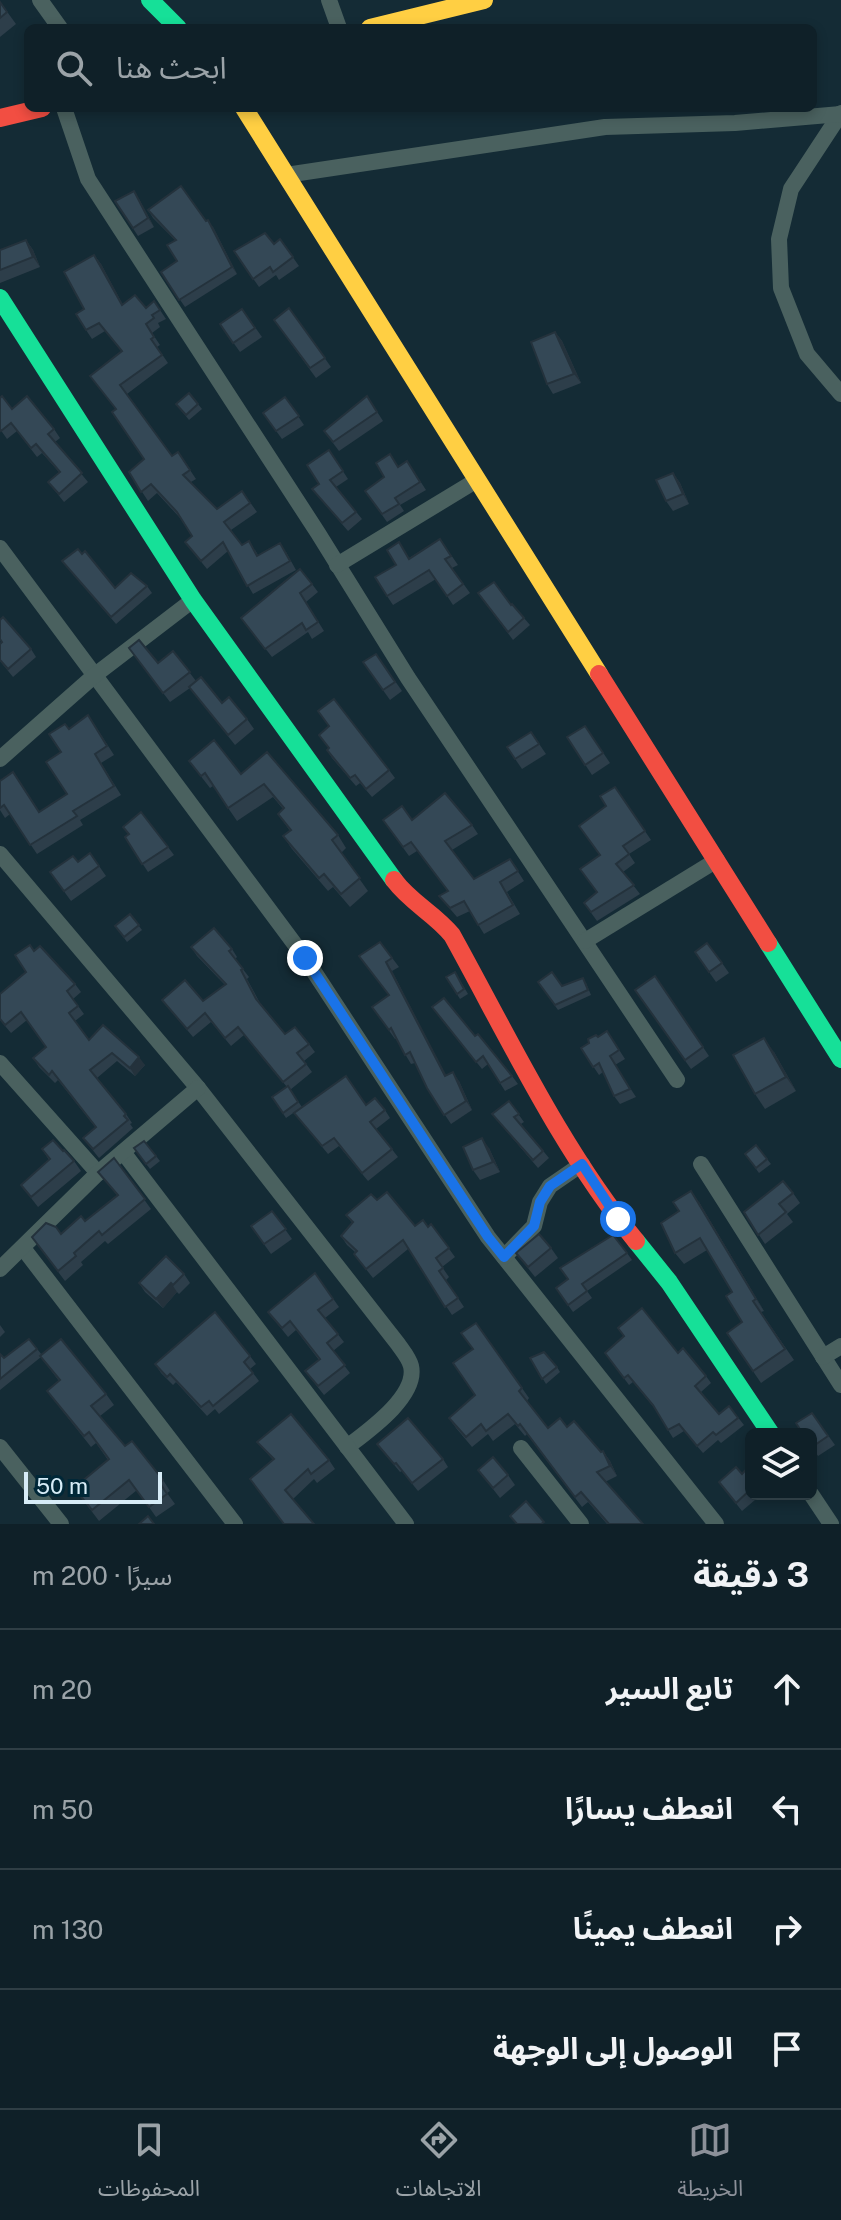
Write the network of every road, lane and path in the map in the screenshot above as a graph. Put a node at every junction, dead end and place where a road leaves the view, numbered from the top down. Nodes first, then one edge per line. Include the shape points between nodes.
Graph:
1 (40, 0) edge
2 (150, 0) edge
3 (329, 0) edge
4 (484, 0) edge
5 (57, 24) edge
6 (174, 24) edge
7 (338, 24) edge
8 (386, 24) edge
9 (0, 99) edge
10 (26, 112) edge
11 (65, 112) edge
12 (247, 112) edge
13 (841, 114) edge
14 (6, 117) edge
15 (286, 175) junction
16 (0, 298) edge
17 (841, 394) edge
18 (477, 480) junction
19 (0, 548) edge
20 (337, 565) junction
21 (193, 600) junction
22 (95, 675) junction
23 (0, 759) edge
24 (0, 854) edge
25 (717, 860) junction
26 (585, 941) junction
27 (841, 1059) edge
28 (0, 1063) edge
29 (677, 1080) dead end
30 (198, 1088) junction
31 (123, 1152) junction
32 (582, 1164) junction
33 (701, 1164) dead end
34 (98, 1173) junction
35 (23, 1248) junction
36 (504, 1257) junction
37 (0, 1269) edge
38 (841, 1346) edge
39 (823, 1357) junction
40 (841, 1385) edge
41 (767, 1428) edge
42 (0, 1447) edge
43 (347, 1447) junction
44 (521, 1448) dead end
45 (815, 1500) edge
46 (61, 1524) edge
47 (235, 1524) edge
48 (406, 1524) edge
49 (581, 1524) edge
50 (716, 1524) edge
51 (831, 1524) edge

1 - 5 street
2 - 6 street
3 - 7 street
4 - 8 street
9 - 14 street
10 - 14 street
11 - 20 street via 88,179
12 - 15 street
13 - 15 street via 605,127
13 - 17 street via 791,189 779,239 781,288 807,354
15 - 18 street
16 - 21 street
18 - 20 street
18 - 25 street
19 - 22 street
20 - 26 street
21 - 22 street
21 - 32 street via 407,898 452,935
22 - 23 street
22 - 36 street via 305,958
24 - 30 street
25 - 26 street
25 - 27 street
26 - 29 street
28 - 34 street
30 - 31 street
30 - 43 street via 411,1364 409,1386 384,1417
31 - 34 street
31 - 43 street
32 - 36 street via 550,1186 534,1226
32 - 41 street
33 - 39 street
34 - 35 street
35 - 37 street
35 - 47 street
36 - 50 street
38 - 39 street
39 - 40 street
42 - 46 street
43 - 48 street
44 - 49 street
45 - 51 street

